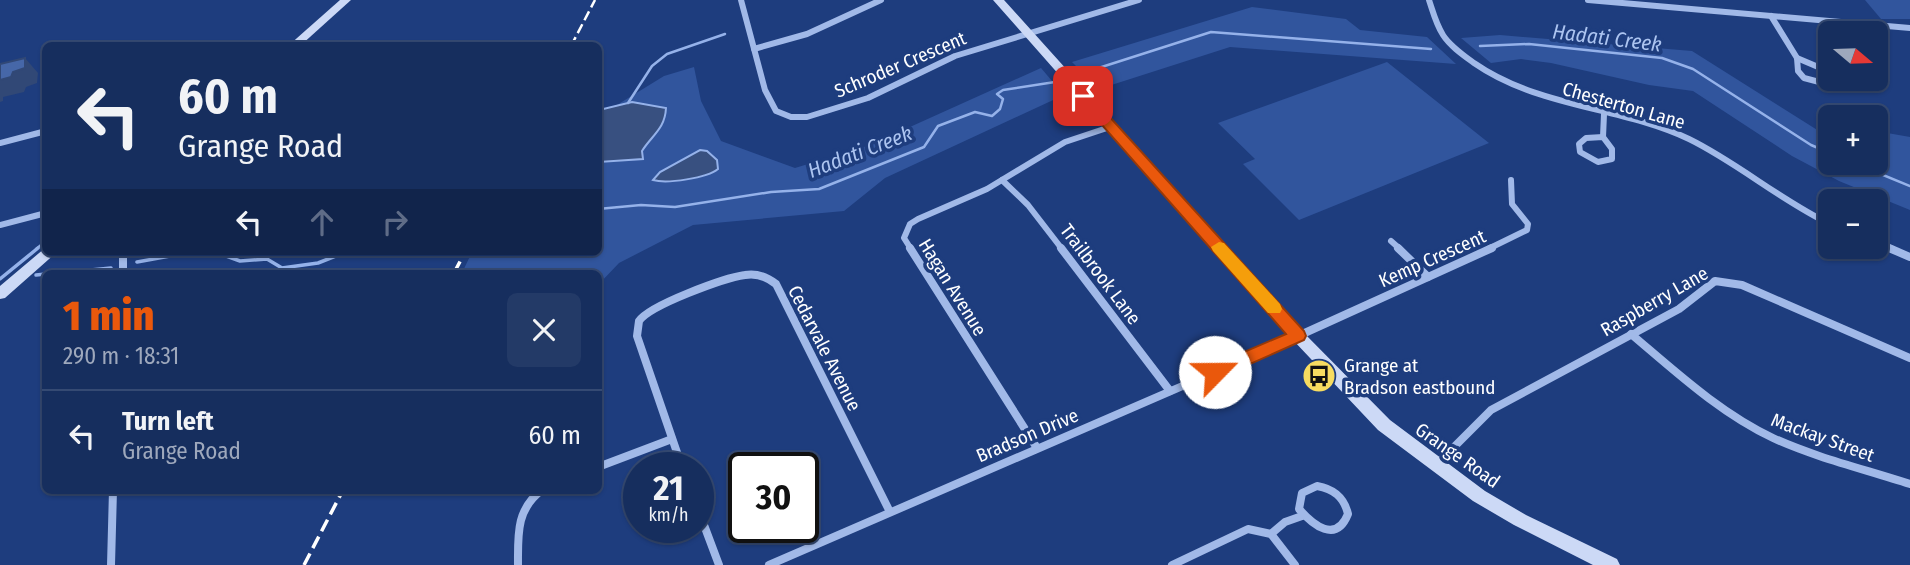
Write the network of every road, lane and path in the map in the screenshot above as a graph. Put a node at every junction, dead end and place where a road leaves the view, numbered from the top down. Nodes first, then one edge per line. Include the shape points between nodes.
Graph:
1 (346, 0) edge
2 (741, 0) edge
3 (881, 0) edge
4 (998, 0) edge
5 (1429, 0) edge
6 (1588, 0) edge
7 (1135, 1) edge
8 (1647, 2) edge
9 (1771, 16) junction
10 (1910, 27) edge
11 (1027, 34) junction
12 (298, 42) edge
13 (754, 49) junction
14 (1797, 58) junction
15 (1818, 67) edge
16 (1818, 82) edge
17 (1604, 114) junction
18 (1110, 127) junction
19 (42, 132) edge
20 (1603, 137) junction
21 (0, 143) edge
22 (1002, 180) junction
23 (1511, 180) dead end
24 (42, 214) edge
25 (1818, 218) edge
26 (0, 225) edge
27 (1391, 240) dead end
28 (1888, 248) edge
29 (45, 256) edge
30 (1910, 257) edge
31 (1428, 277) junction
32 (0, 294) edge
33 (1632, 334) junction
34 (1298, 336) junction
35 (1910, 358) edge
36 (1170, 391) junction
37 (672, 439) junction
38 (1037, 448) junction
39 (677, 452) edge
40 (602, 465) edge
41 (1436, 465) junction
42 (1910, 484) edge
43 (113, 494) edge
44 (537, 494) edge
45 (890, 512) junction
46 (1302, 516) junction
47 (1271, 534) junction
48 (711, 543) edge
49 (111, 565) edge
50 (518, 565) edge
51 (719, 565) edge
52 (769, 565) edge
53 (1172, 565) edge
54 (1295, 565) edge
55 (1611, 565) edge

1 - 12 main road
2 - 13 street, Schroder Crescent
3 - 13 street via 807,34
4 - 11 main road, Grange Road
5 - 17 street, Chesterton Lane via 1444,36 1493,76 1533,95
6 - 8 street
7 - 11 street
8 - 9 street
9 - 10 street
9 - 14 street
11 - 13 street, Schroder Crescent via 955,56 868,98 798,118 776,111
11 - 18 main road, Grange Road
14 - 15 street
14 - 16 street via 1804,78
17 - 20 street
17 - 25 street, Chesterton Lane via 1688,139
18 - 22 street, Hagan Avenue via 1065,142
18 - 34 main road, Grange Road
19 - 21 street
20 - 20 street via 1582,141 1580,152 1598,162 1612,159 1612,149
22 - 36 street, Trailbrook Lane via 1028,205
22 - 38 street, Hagan Avenue via 918,219 904,238
23 - 31 street, Kemp Crescent via 1512,204 1523,216 1527,230
24 - 26 street
27 - 31 street
28 - 30 street
29 - 32 main road
31 - 34 street, Kemp Crescent
33 - 35 street, Raspberry Lane via 1679,309 1707,285 1727,280
33 - 41 street, Raspberry Lane via 1491,410
33 - 42 street, Mackay Street via 1723,409 1756,430
34 - 36 street, Bradson Drive
34 - 41 main road, Grange Road via 1384,425
36 - 38 street, Bradson Drive
37 - 39 street, Cedarvale Avenue
37 - 40 street
37 - 45 street, Cedarvale Avenue via 637,336 639,319 659,305 744,275 767,278 776,284
38 - 45 street, Bradson Drive
41 - 55 main road, Grange Road via 1520,520
43 - 49 street
44 - 50 street via 519,515
45 - 52 street, Bradson Drive
46 - 46 street via 1314,526 1330,530 1342,525 1348,514 1339,495 1317,486 1300,496
46 - 47 street
47 - 53 street via 1248,528
47 - 54 street
48 - 51 street

